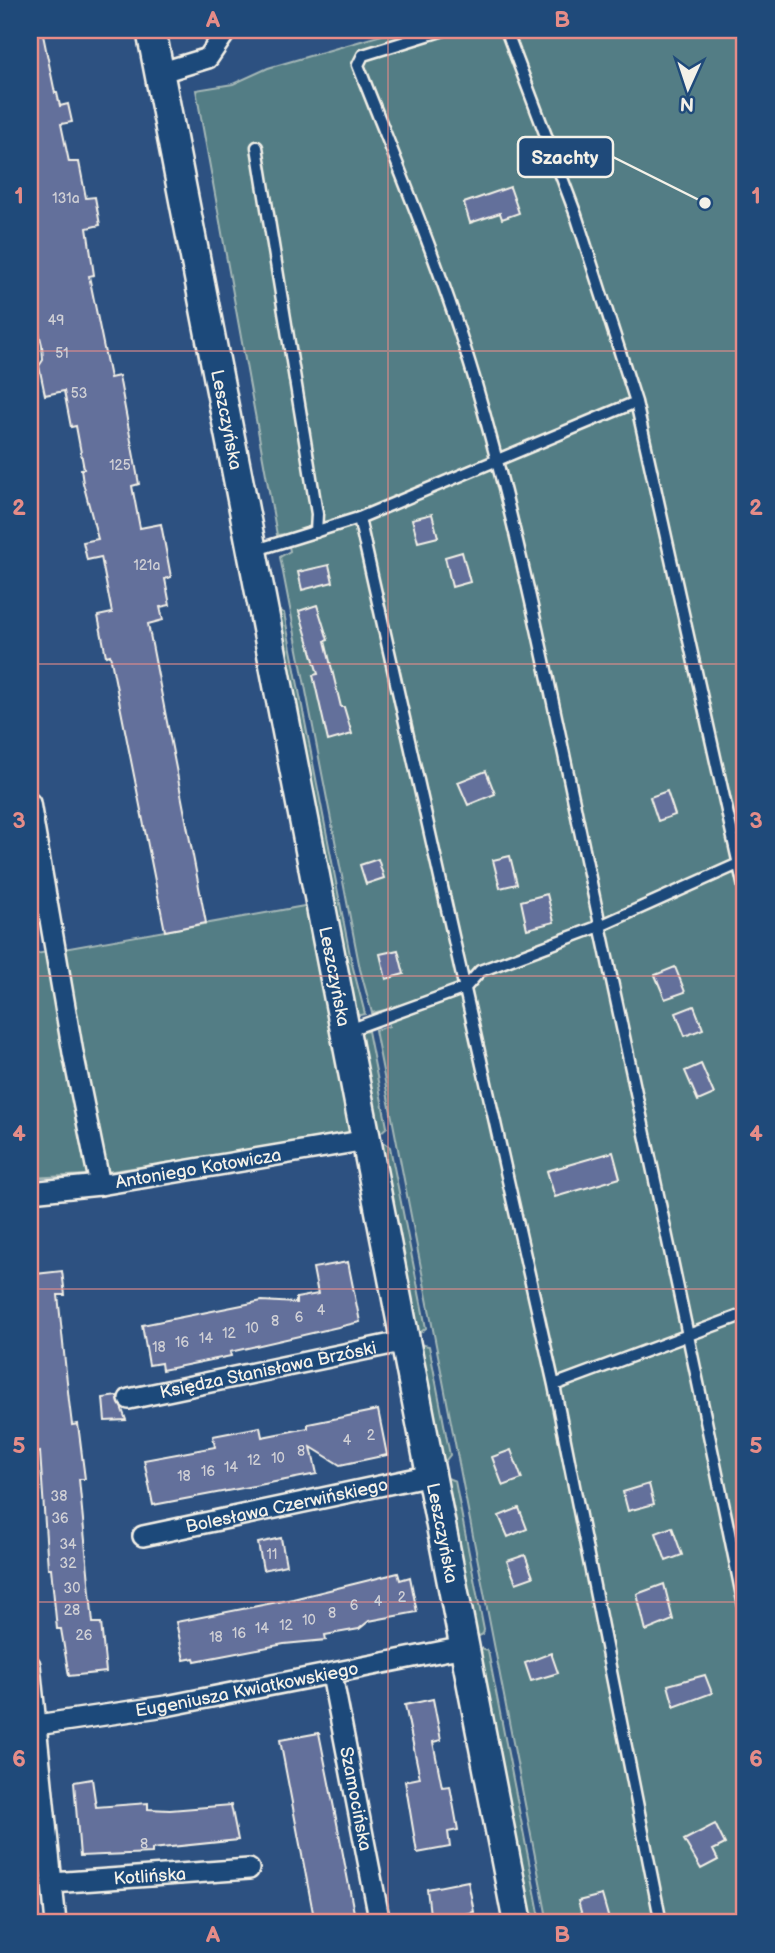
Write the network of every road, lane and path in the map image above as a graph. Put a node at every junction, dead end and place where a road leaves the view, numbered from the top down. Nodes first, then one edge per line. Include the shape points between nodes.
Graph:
1 (151, 30) edge
2 (227, 30) edge
3 (444, 30) edge
4 (506, 30) edge
5 (159, 73) junction
6 (257, 147) dead end
7 (636, 402) junction
8 (496, 460) junction
9 (359, 518) junction
10 (316, 532) junction
11 (252, 551) junction
12 (30, 803) edge
13 (742, 862) edge
14 (745, 892) edge
15 (600, 926) junction
16 (465, 988) junction
17 (346, 1030) junction
18 (367, 1140) junction
19 (100, 1185) junction
20 (30, 1192) edge
21 (745, 1314) edge
22 (690, 1333) junction
23 (406, 1341) junction
24 (554, 1385) junction
25 (129, 1399) dead end
26 (431, 1475) junction
27 (144, 1536) dead end
28 (745, 1611) edge
29 (464, 1647) junction
30 (30, 1665) edge
31 (332, 1675) junction
32 (33, 1725) edge
33 (249, 1869) dead end
34 (52, 1883) junction
35 (56, 1923) edge
36 (380, 1923) edge
37 (518, 1923) edge
38 (661, 1923) edge

1 - 5 street, Leszczyńska
2 - 5 street via 208,58
3 - 8 lane via 363,55 358,65 437,269
4 - 7 lane via 576,215
5 - 11 street, Leszczyńska
6 - 10 lane via 317,514
7 - 8 lane
7 - 13 lane
8 - 9 lane
8 - 15 lane
9 - 10 lane
9 - 16 lane
10 - 11 lane
11 - 17 street, Leszczyńska
12 - 19 street
13 - 14 lane
13 - 15 lane
15 - 16 lane via 480,971
15 - 22 lane
16 - 17 lane
16 - 24 lane
17 - 18 street, Leszczyńska
18 - 19 street, Antoniego Kotowicza
18 - 23 street, Leszczyńska
19 - 20 street, Antoniego Kotowicza
21 - 22 lane
22 - 24 lane
22 - 28 lane
23 - 25 street, Księdza Stanisława Brzóski
23 - 26 street, Leszczyńska
24 - 38 lane
26 - 27 street, Bolesława Czerwińskiego
26 - 29 street, Leszczyńska
29 - 31 street, Eugeniusza Kwiatkowskiego
29 - 37 street, Leszczyńska
30 - 32 street
31 - 32 street, Eugeniusza Kwiatkowskiego
31 - 36 street, Szamocińska
32 - 34 street
33 - 34 street, Kotlińska
34 - 35 street

